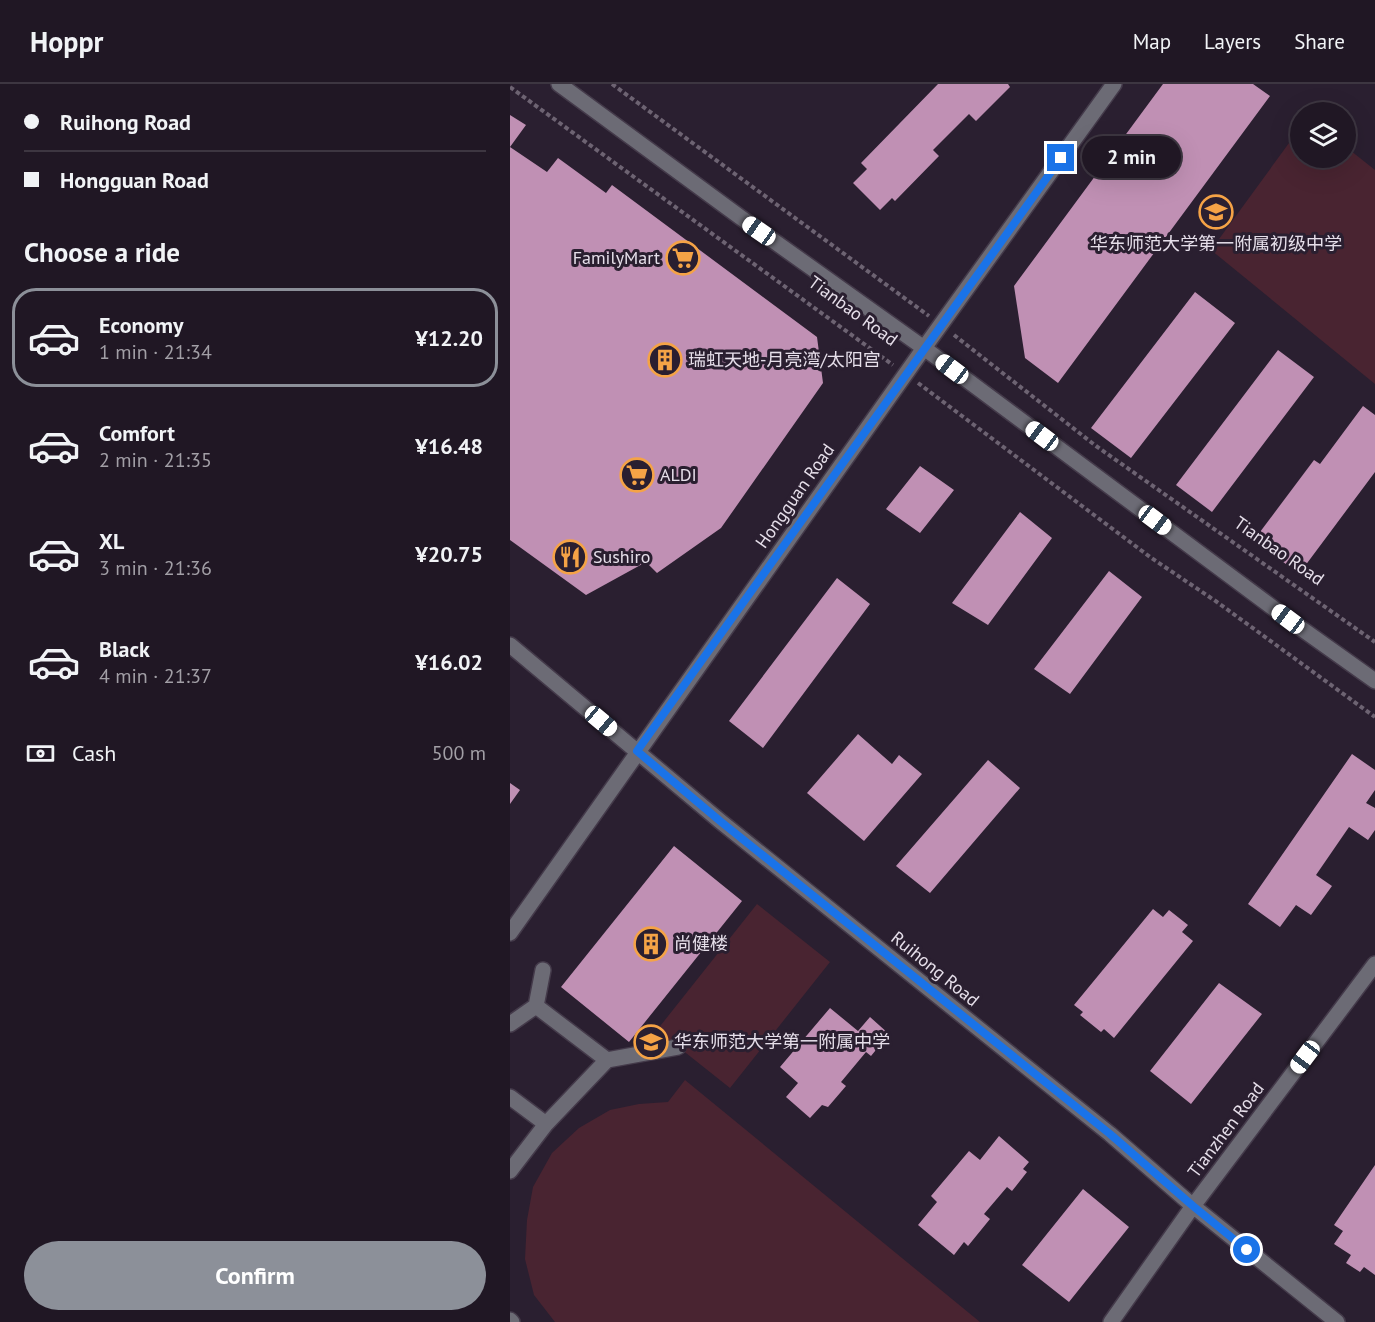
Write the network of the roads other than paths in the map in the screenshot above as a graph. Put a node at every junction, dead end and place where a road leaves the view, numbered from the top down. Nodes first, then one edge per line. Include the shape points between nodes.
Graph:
1 (559, 84) edge
2 (1114, 84) edge
3 (924, 348) junction
4 (510, 645) edge
5 (1375, 681) edge
6 (637, 751) junction
7 (510, 933) edge
8 (1375, 964) edge
9 (543, 970) dead end
10 (536, 1006) junction
11 (510, 1024) edge
12 (678, 1047) dead end
13 (607, 1059) junction
14 (510, 1097) edge
15 (546, 1124) junction
16 (510, 1171) edge
17 (1193, 1206) junction
18 (1111, 1322) edge
19 (1337, 1322) edge

1 - 3 street, Tianbao Road
2 - 3 street, Hongguan Road
3 - 5 street, Tianbao Road
3 - 6 street, Hongguan Road
4 - 6 street, Ruihong Road
6 - 7 street, Hongguan Road
6 - 17 street, Ruihong Road via 1110,1134
8 - 17 street, Tianzhen Road
9 - 10 street
10 - 11 street
10 - 13 street
12 - 13 street
13 - 15 street
14 - 15 street
15 - 16 street
17 - 18 street, Tianzhen Road
17 - 19 street, Ruihong Road

